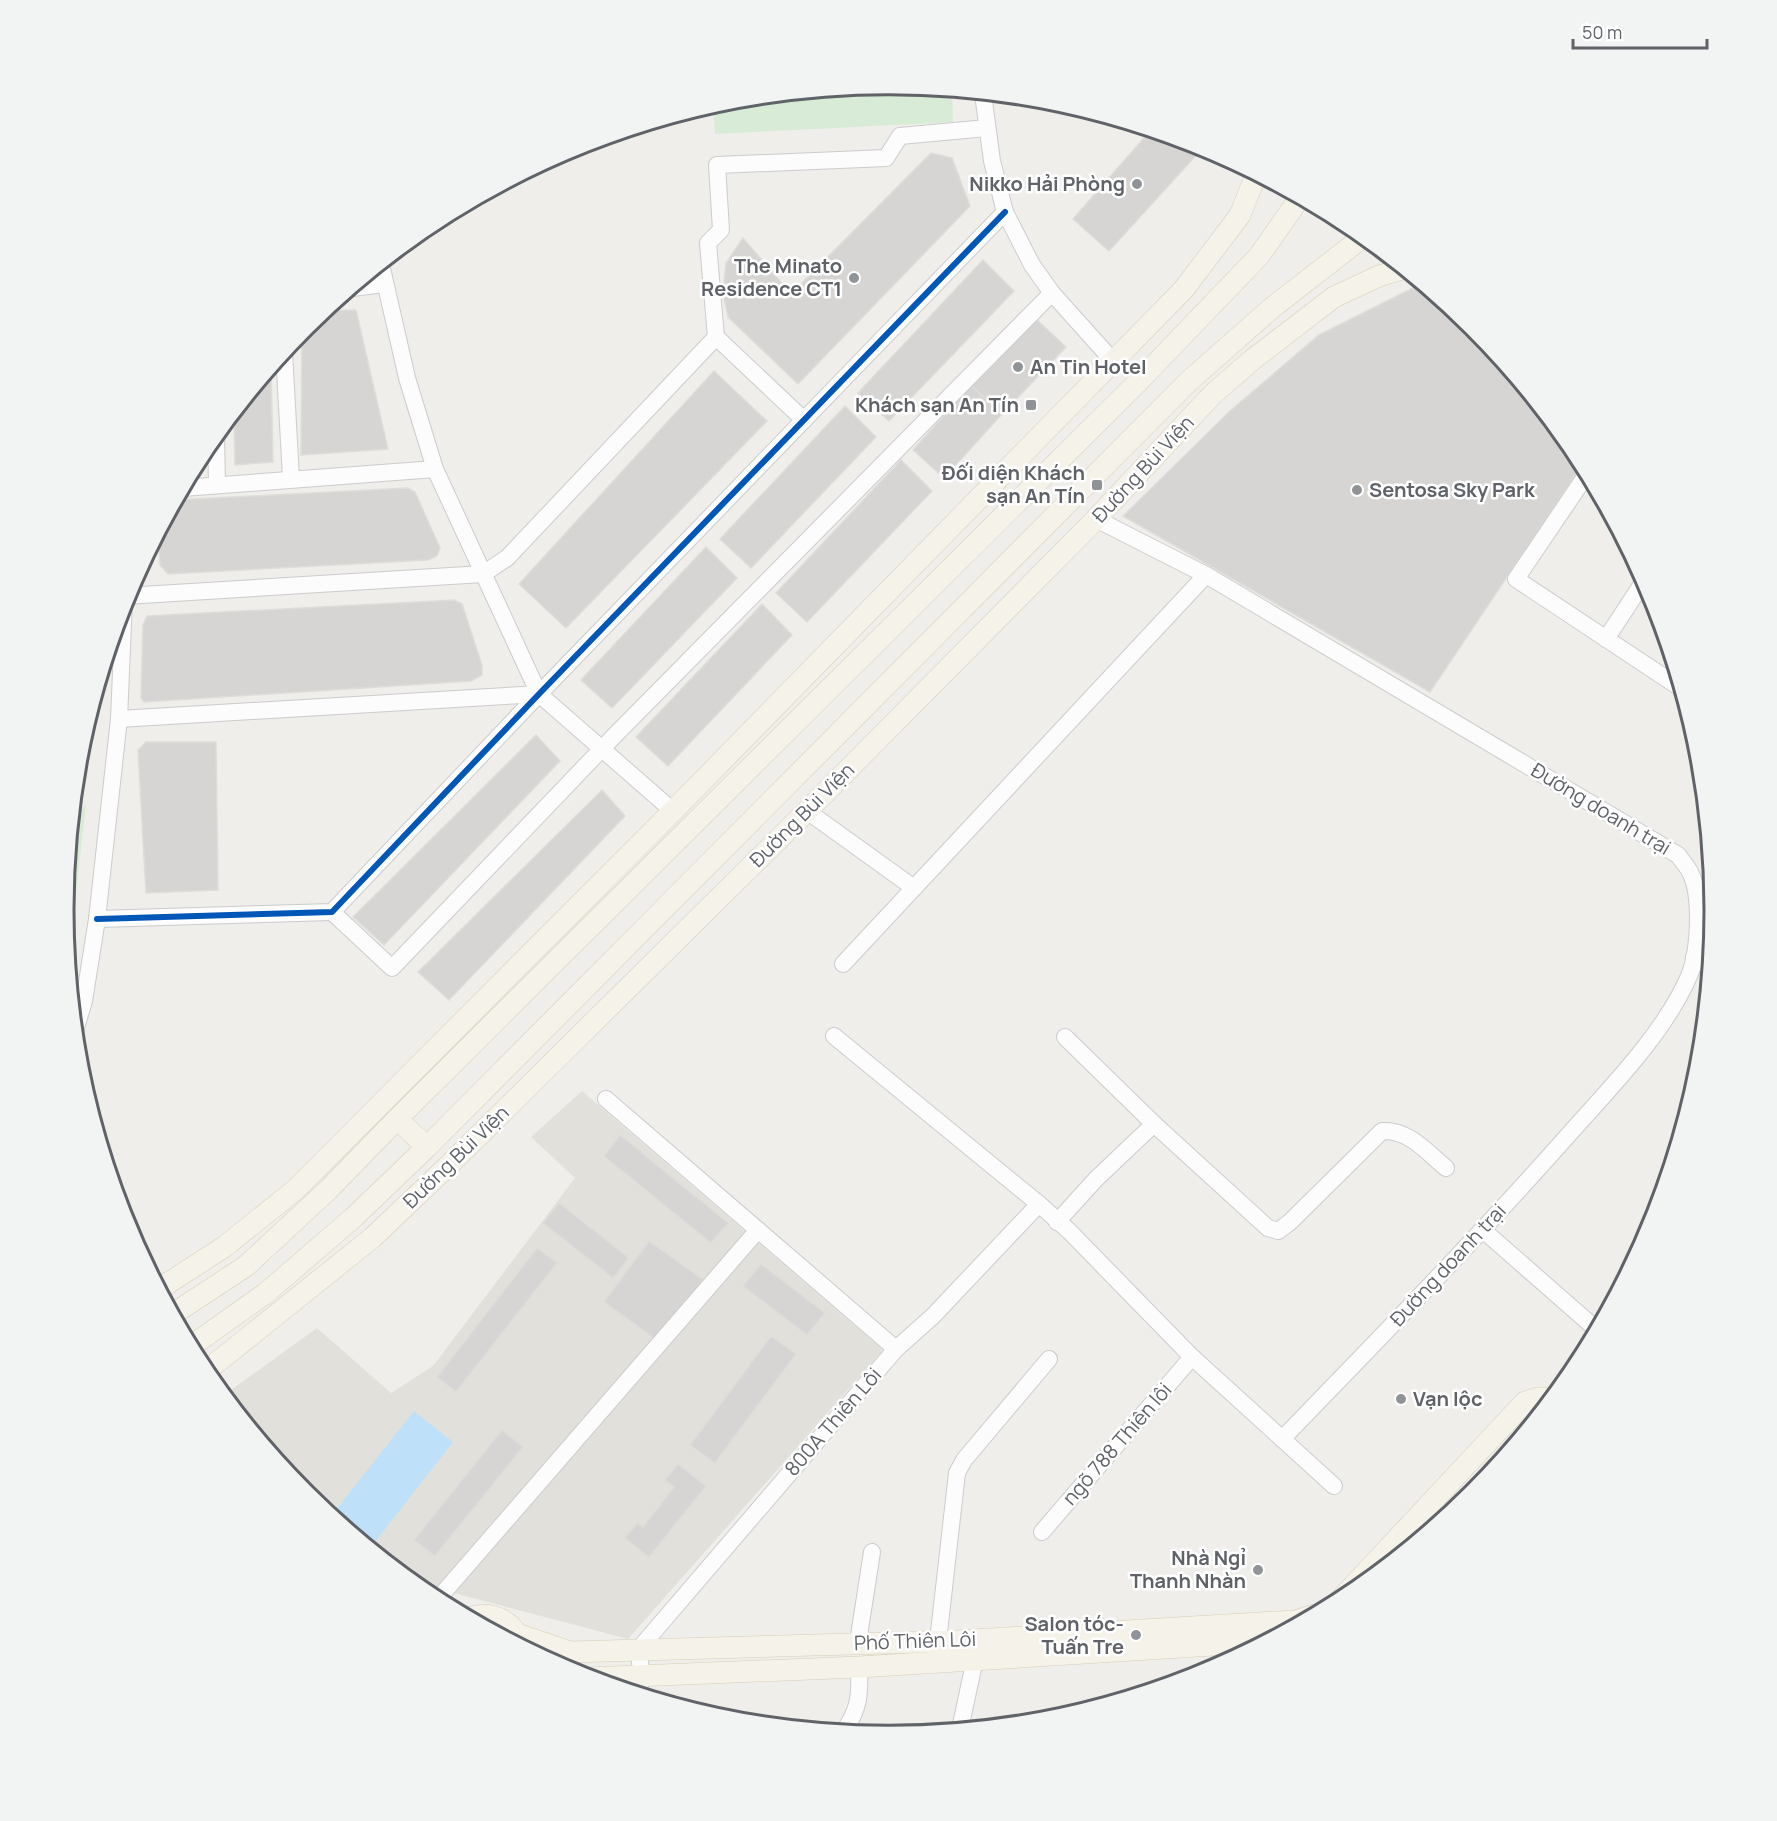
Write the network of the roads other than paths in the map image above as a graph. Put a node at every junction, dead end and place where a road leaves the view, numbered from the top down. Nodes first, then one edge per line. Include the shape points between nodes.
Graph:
1 (984, 101) edge
2 (987, 128) junction
3 (1253, 182) edge
4 (1295, 205) edge
5 (1005, 212) junction
6 (1355, 243) edge
7 (1394, 271) edge
8 (382, 272) edge
9 (384, 284) junction
10 (365, 286) edge
11 (1052, 293) junction
12 (716, 337) junction
13 (1113, 361) junction
14 (285, 364) edge
15 (1189, 381) junction
16 (1137, 383) junction
17 (1213, 394) junction
18 (804, 420) junction
19 (216, 450) edge
20 (435, 469) junction
21 (291, 478) junction
22 (1581, 483) edge
23 (217, 485) junction
24 (193, 487) edge
25 (1096, 519) junction
26 (483, 574) junction
27 (1206, 575) junction
28 (1637, 591) edge
29 (137, 597) edge
30 (123, 633) edge
31 (1606, 639) junction
32 (1670, 681) edge
33 (539, 694) junction
34 (118, 719) junction
35 (601, 750) junction
36 (673, 811) junction
37 (807, 811) junction
38 (690, 827) junction
39 (914, 888) junction
40 (332, 912) junction
41 (97, 919) junction
42 (1694, 957) junction
43 (1702, 963) edge
44 (843, 964) dead end
45 (80, 1015) edge
46 (834, 1036) dead end
47 (1065, 1037) dead end
48 (606, 1098) dead end
49 (397, 1119) junction
50 (1154, 1124) junction
51 (427, 1147) junction
52 (1446, 1168) dead end
53 (1039, 1204) junction
54 (1057, 1222) junction
55 (758, 1230) junction
56 (1483, 1230) junction
57 (165, 1285) edge
58 (179, 1310) edge
59 (1590, 1324) edge
60 (198, 1342) edge
61 (896, 1349) junction
62 (1192, 1357) junction
63 (1049, 1359) dead end
64 (213, 1366) edge
65 (1541, 1398) edge
66 (1282, 1439) junction
67 (1334, 1486) dead end
68 (1042, 1532) dead end
69 (872, 1552) dead end
70 (1373, 1565) edge
71 (443, 1592) edge
72 (480, 1615) edge
73 (1286, 1622) edge
74 (515, 1634) edge
75 (938, 1641) junction
76 (858, 1642) junction
77 (533, 1643) edge
78 (1244, 1643) edge
79 (638, 1650) junction
80 (975, 1659) junction
81 (859, 1667) junction
82 (640, 1684) edge
83 (961, 1722) edge
84 (849, 1725) edge

1 - 2 street
2 - 5 street
2 - 12 street via 900,136 886,158 717,165 721,230 708,243
3 - 13 main road via 1240,215 1184,289
4 - 16 main road via 1259,256
5 - 11 street via 1032,265
5 - 18 street
6 - 15 main road, Đường Bùi Viện via 1273,307
7 - 17 main road, Đường Bùi Viện via 1334,297
8 - 9 street
9 - 10 street
9 - 20 street
11 - 13 street
11 - 35 street
12 - 18 street
12 - 26 street via 507,558
13 - 16 main road
13 - 36 main road
14 - 21 street
15 - 17 main road
15 - 51 main road, Đường Bùi Viện
16 - 38 main road
17 - 25 main road, Đường Bùi Viện
18 - 33 street
19 - 23 street
20 - 21 street
20 - 26 street
21 - 23 street
22 - 31 street via 1516,579
23 - 24 street
25 - 27 street, Đường doanh trại
25 - 37 main road, Đường Bùi Viện
26 - 29 street
26 - 33 street
27 - 39 street
27 - 42 street, Đường doanh trại via 1678,855 1691,874 1697,902
28 - 31 street
30 - 34 street
31 - 32 street
33 - 34 street
33 - 35 street
33 - 40 street
34 - 41 street
35 - 36 street
35 - 40 street via 392,968
36 - 38 main road
36 - 57 main road via 295,1190 224,1247
37 - 39 street
37 - 64 main road, Đường Bùi Viện via 372,1238
38 - 49 main road
39 - 44 street
40 - 41 street
41 - 45 street
42 - 43 street
42 - 56 street, Đường doanh trại via 1673,1007 1649,1040
46 - 53 street
47 - 50 street
48 - 55 street
49 - 51 main road
49 - 58 main road via 246,1266
50 - 52 street via 1268,1228 1278,1231 1382,1131 1409,1136
50 - 54 street
51 - 60 main road, Đường Bùi Viện via 266,1293
53 - 54 street
53 - 61 street, 800A Thiên Lôi via 933,1316
54 - 62 street
55 - 61 street
55 - 71 street
56 - 59 street
56 - 66 street, Đường doanh trại
61 - 79 street, 800A Thiên Lôi
62 - 66 street
62 - 68 street, ngõ 788 Thiên lôi
63 - 75 street via 957,1473
65 - 70 main road via 1525,1402
66 - 67 street
69 - 76 street
72 - 74 main road, Phố Thiên Lôi via 498,1617
73 - 75 main road, Phố Thiên Lôi
75 - 76 main road, Phố Thiên Lôi
76 - 79 main road, Phố Thiên Lôi
77 - 79 main road, Phố Thiên Lôi via 570,1652
78 - 80 main road, Phố Thiên Lôi
79 - 82 street
80 - 81 main road, Phố Thiên Lôi
80 - 83 street
81 - 82 main road, Phố Thiên Lôi
81 - 84 street via 858,1706

